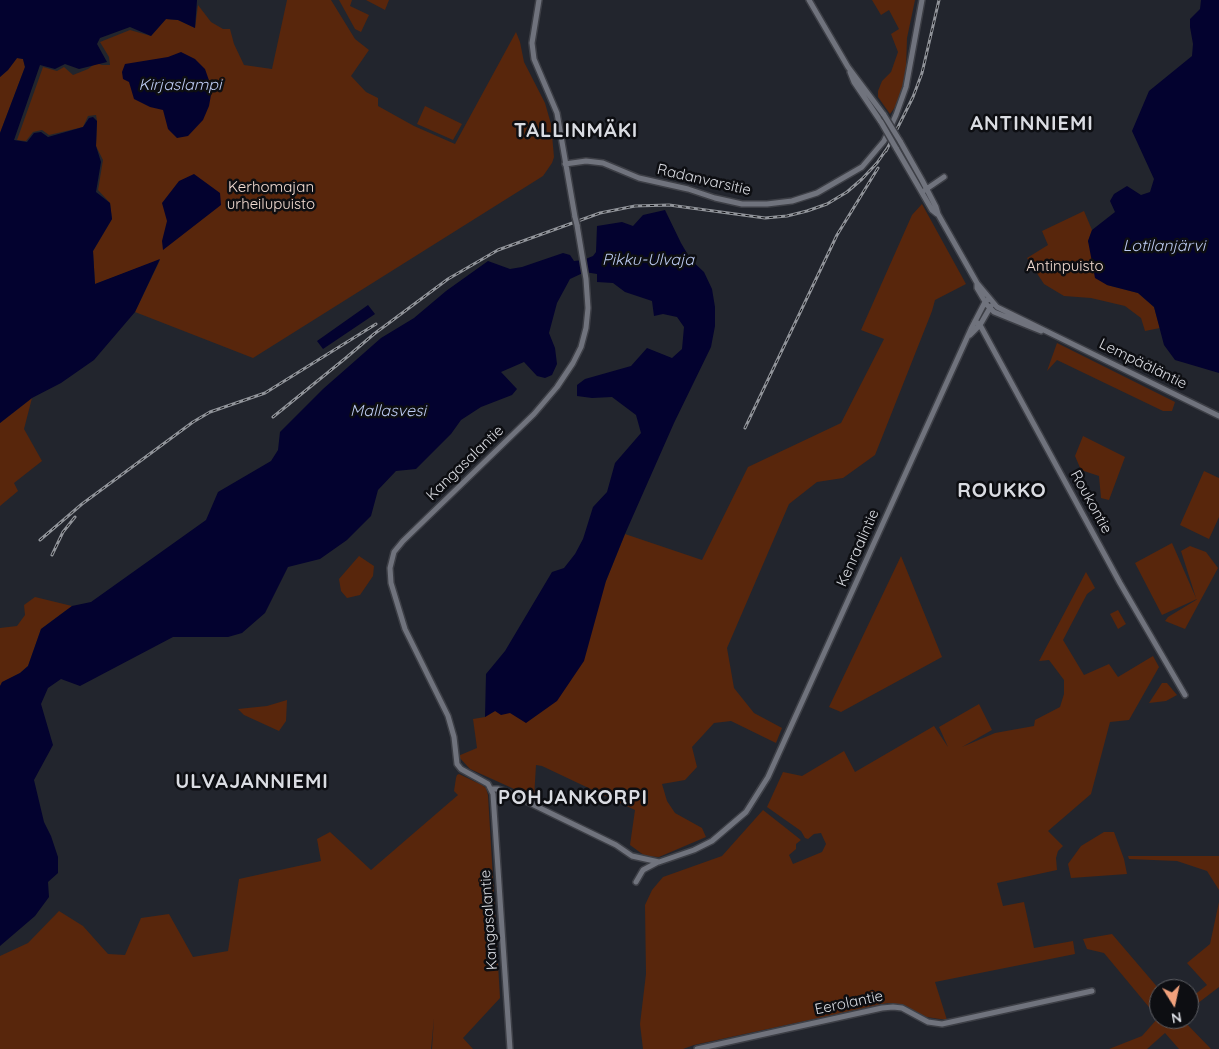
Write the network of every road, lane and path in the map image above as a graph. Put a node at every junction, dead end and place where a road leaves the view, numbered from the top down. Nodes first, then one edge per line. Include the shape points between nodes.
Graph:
1 (539, 0) edge
2 (809, 0) edge
3 (922, 0) edge
4 (848, 67) junction
5 (566, 167) junction
6 (924, 189) junction
7 (987, 301) junction
8 (990, 309) junction
9 (975, 321) junction
10 (980, 325) junction
11 (1056, 336) junction
12 (968, 337) junction
13 (1219, 416) edge
14 (1184, 695) dead end
15 (491, 789) junction
16 (659, 862) junction
17 (636, 882) dead end
18 (1092, 991) dead end
19 (510, 1049) edge
20 (697, 1049) edge

1 - 5 street, Kangasalantie via 532,43 534,59 557,112
2 - 4 street
3 - 5 street, Radanvarsitie via 906,86 884,141 862,167 817,193 792,202 742,204 639,178 603,163 586,161
4 - 6 street, bridge via 854,82
4 - 6 street, bridge via 884,115
5 - 15 street, Kangasalantie, bridge via 586,279 588,308 581,347 557,387 534,414 403,541 391,561 391,583 405,629 448,716 457,764
6 - 7 street via 932,210 938,214 976,288
7 - 8 street
7 - 9 street, Kenraalintie
7 - 11 street, Lempääläntie
8 - 10 street, Kenraalintie
8 - 11 street, Lempääläntie
9 - 10 street, Roukontie
9 - 12 street, Kenraalintie
10 - 12 street, Kenraalintie
10 - 14 street, Roukontie
11 - 13 street, Lempääläntie
12 - 16 street, Kenraalintie via 772,770 751,805 730,827 694,850
15 - 16 street via 505,791 524,800 632,856
15 - 19 street, Kangasalantie
16 - 17 street via 643,870
18 - 20 street, Eerolantie via 942,1024 928,1022 902,1008 882,1008

